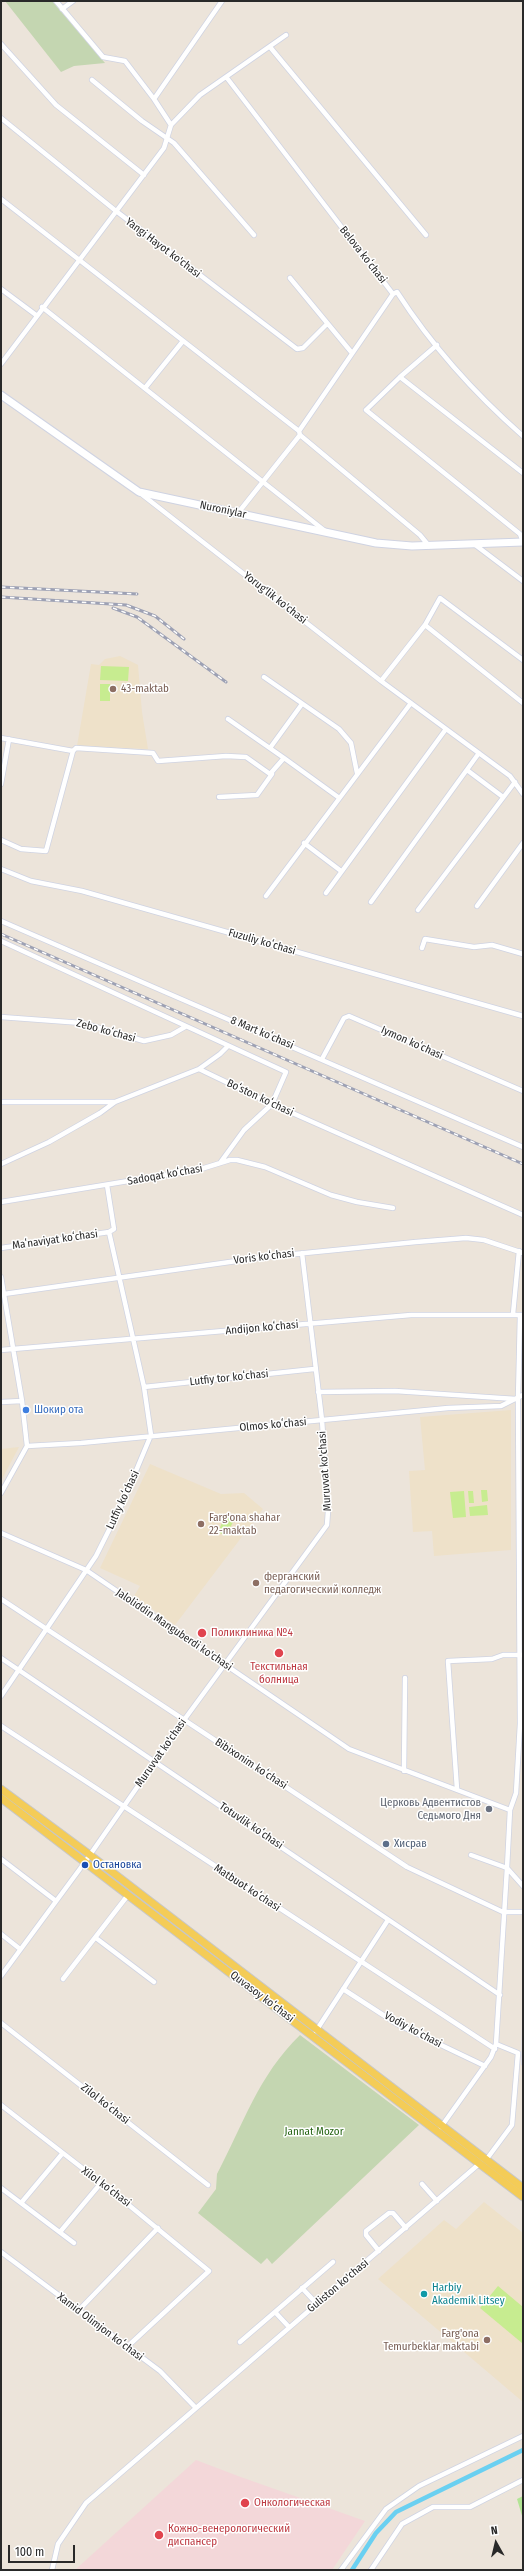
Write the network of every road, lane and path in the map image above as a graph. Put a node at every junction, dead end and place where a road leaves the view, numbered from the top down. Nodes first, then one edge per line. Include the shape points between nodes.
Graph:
1 (56, 1) edge
2 (73, 1) edge
3 (222, 1) edge
4 (62, 9) junction
5 (286, 35) dead end
6 (1, 44) edge
7 (270, 47) junction
8 (227, 78) junction
9 (92, 80) dead end
10 (154, 99) junction
11 (1, 118) edge
12 (171, 125) junction
13 (168, 139) junction
14 (144, 175) junction
15 (1, 199) edge
16 (116, 211) junction
17 (254, 235) dead end
18 (426, 235) dead end
19 (78, 259) junction
20 (290, 278) dead end
21 (1, 289) edge
22 (392, 294) junction
23 (42, 307) junction
24 (36, 315) junction
25 (326, 324) junction
26 (183, 341) junction
27 (437, 346) junction
28 (352, 353) junction
29 (1, 364) edge
30 (400, 377) junction
31 (145, 388) junction
32 (1, 395) edge
33 (299, 433) junction
34 (523, 436) edge
35 (523, 474) edge
36 (262, 480) junction
37 (139, 492) junction
38 (238, 513) junction
39 (326, 532) junction
40 (523, 542) edge
41 (474, 544) junction
42 (429, 546) junction
43 (523, 581) edge
44 (425, 625) junction
45 (523, 660) edge
46 (264, 677) dead end
47 (381, 681) junction
48 (411, 703) junction
49 (523, 703) edge
50 (302, 704) junction
51 (228, 719) dead end
52 (446, 729) junction
53 (1, 738) edge
54 (9, 739) junction
55 (270, 748) junction
56 (73, 751) junction
57 (479, 752) junction
58 (284, 758) junction
59 (466, 770) junction
60 (357, 773) junction
61 (272, 774) junction
62 (515, 782) junction
63 (1, 784) edge
64 (522, 791) edge
65 (219, 797) dead end
66 (338, 797) junction
67 (503, 797) junction
68 (1, 840) edge
69 (304, 842) junction
70 (523, 843) edge
71 (1, 869) edge
72 (342, 871) junction
73 (326, 893) dead end
74 (266, 896) dead end
75 (371, 902) dead end
76 (477, 906) dead end
77 (418, 910) dead end
78 (1, 921) edge
79 (1, 941) edge
80 (422, 948) dead end
81 (523, 954) edge
82 (523, 1016) edge
83 (1, 1018) edge
84 (185, 1027) junction
85 (227, 1046) junction
86 (322, 1059) junction
87 (199, 1069) junction
88 (523, 1091) edge
89 (1, 1102) edge
90 (115, 1102) junction
91 (272, 1104) junction
92 (523, 1147) edge
93 (220, 1163) junction
94 (1, 1164) edge
95 (107, 1185) junction
96 (1, 1202) edge
97 (393, 1208) dead end
98 (523, 1215) edge
99 (109, 1232) junction
100 (1, 1248) edge
101 (521, 1252) edge
102 (302, 1253) junction
103 (1, 1277) edge
104 (120, 1278) junction
105 (4, 1294) junction
106 (513, 1314) junction
107 (522, 1315) edge
108 (310, 1325) junction
109 (134, 1339) junction
110 (14, 1349) junction
111 (1, 1350) edge
112 (314, 1369) junction
113 (144, 1387) junction
114 (318, 1392) junction
115 (523, 1395) edge
116 (518, 1399) junction
117 (22, 1401) junction
118 (1, 1402) edge
119 (322, 1420) junction
120 (151, 1435) junction
121 (27, 1446) junction
122 (521, 1481) edge
123 (1, 1493) edge
124 (1, 1533) edge
125 (86, 1570) junction
126 (1, 1599) edge
127 (46, 1628) junction
128 (522, 1655) edge
129 (1, 1658) edge
130 (224, 1664) junction
131 (19, 1670) junction
132 (405, 1678) dead end
133 (1, 1696) edge
134 (184, 1720) junction
135 (1, 1726) edge
136 (155, 1762) junction
137 (520, 1764) edge
138 (404, 1771) junction
139 (1, 1789) edge
140 (457, 1789) junction
141 (1, 1798) edge
142 (122, 1807) junction
143 (510, 1810) junction
144 (90, 1855) junction
145 (471, 1855) dead end
146 (1, 1859) edge
147 (85, 1862) junction
148 (507, 1868) junction
149 (523, 1886) edge
150 (128, 1895) junction
151 (56, 1901) junction
152 (503, 1912) junction
153 (523, 1912) edge
154 (388, 1920) junction
155 (1, 1934) edge
156 (96, 1938) junction
157 (20, 1949) junction
158 (361, 1962) junction
159 (1, 1976) edge
160 (63, 1979) dead end
161 (154, 1982) dead end
162 (343, 1989) junction
163 (500, 1995) junction
164 (1, 2022) edge
165 (316, 2031) junction
166 (496, 2046) junction
167 (485, 2066) junction
168 (1, 2105) edge
169 (441, 2127) junction
170 (62, 2154) junction
171 (486, 2160) junction
172 (479, 2164) junction
173 (101, 2183) junction
174 (422, 2184) dead end
175 (208, 2185) dead end
176 (1, 2188) edge
177 (523, 2188) edge
178 (523, 2197) edge
179 (437, 2202) junction
180 (21, 2203) junction
181 (158, 2228) junction
182 (406, 2228) junction
183 (60, 2232) junction
184 (74, 2243) dead end
185 (379, 2251) junction
186 (1, 2252) edge
187 (333, 2262) dead end
188 (302, 2288) junction
189 (317, 2304) junction
190 (78, 2311) junction
191 (275, 2312) junction
192 (289, 2327) junction
193 (240, 2342) dead end
194 (127, 2347) junction
195 (195, 2407) junction
196 (523, 2436) edge
197 (523, 2480) edge
198 (52, 2570) edge
199 (341, 2570) edge
200 (372, 2570) edge

1 - 4 street
2 - 4 street
3 - 10 street
4 - 10 street via 103,57 125,61
5 - 7 street
6 - 14 street via 56,105
7 - 8 street
7 - 18 street
8 - 12 street via 200,95
8 - 22 street, Belova koʻchasi
9 - 13 street
10 - 12 street
11 - 16 street, Yangi Hayot ko'chasi
12 - 13 street
13 - 14 street
13 - 17 street
14 - 16 street
15 - 19 street
16 - 19 street
16 - 25 street, Yangi Hayot ko'chasi via 297,349 303,348
19 - 23 street
19 - 26 street
20 - 25 street
21 - 24 street
22 - 27 street, Belova koʻchasi via 397,292
22 - 28 street
23 - 24 street
23 - 31 street
24 - 29 street
25 - 28 street
26 - 31 street
26 - 33 street
27 - 30 street
27 - 34 street, Belova koʻchasi via 466,382
28 - 33 street
30 - 35 street
30 - 40 street via 366,410 520,534
31 - 36 street
32 - 37 main road, Nuroniylar
33 - 36 street
33 - 42 street via 420,535
36 - 38 street
36 - 39 street
37 - 38 main road, Nuroniylar
37 - 47 street, Yorug'lik ko'chasi
38 - 39 main road, Nuroniylar
39 - 42 main road, Nuroniylar via 376,543
40 - 41 main road, Nuroniylar
41 - 42 main road, Nuroniylar
41 - 43 street
44 - 45 street via 440,598
44 - 47 street
44 - 49 street
46 - 50 street
47 - 48 street, Yorug'lik ko'chasi
48 - 52 street, Yorug'lik ko'chasi
48 - 60 street
50 - 55 street
50 - 60 street via 339,729 351,744
51 - 55 street
52 - 57 street, Yorug'lik ko'chasi
52 - 72 street
53 - 54 street
54 - 56 street
54 - 63 street
55 - 58 street
56 - 61 street via 76,748 153,753 158,761 246,757
56 - 68 street via 46,851 21,848
57 - 59 street
57 - 62 street, Yorug'lik ko'chasi
58 - 61 street
58 - 66 street
59 - 67 street
59 - 75 street
60 - 66 street
61 - 65 street via 257,795
62 - 64 street, Yorug'lik ko'chasi
62 - 67 street
66 - 69 street
67 - 77 street
69 - 72 street
69 - 74 street
70 - 76 street
71 - 82 street, Fuzuliy koʻchasi via 31,881 82,891
72 - 73 street
78 - 86 street, 8 Mart koʻchasi
79 - 84 street
80 - 81 street via 425,939 474,947 492,945
83 - 84 street, Zebo koʻchasi via 82,1023 144,1040 171,1034
84 - 85 street
85 - 87 street
85 - 91 street via 286,1072
86 - 88 street, Iymon koʻchasi via 344,1018 349,1016
86 - 92 street, 8 Mart koʻchasi
87 - 90 street
87 - 91 street, Boʻston koʻchasi
89 - 90 street
90 - 94 street via 50,1142
91 - 93 street via 244,1130
91 - 98 street, Boʻston koʻchasi
93 - 95 street, Sadoqat koʻchasi via 202,1169
93 - 97 street, Sadoqat koʻchasi via 237,1160 264,1167 331,1195 363,1204
95 - 96 street, Sadoqat koʻchasi
95 - 99 street via 114,1229
99 - 100 street, Maʻnaviyat koʻchasi
99 - 104 street, Maʻnaviyat koʻchasi
101 - 102 street, Voris koʻchasi via 484,1240 466,1238
101 - 106 street
102 - 104 street, Voris koʻchasi
102 - 108 street, Muruvvat ko'chasi
103 - 105 street
104 - 105 street, Voris koʻchasi
104 - 109 street
105 - 110 street
106 - 107 street, Andijon koʻchasi
106 - 108 street, Andijon koʻchasi via 411,1315
107 - 116 street
108 - 109 street, Andijon koʻchasi
108 - 112 street, Muruvvat ko'chasi
109 - 110 street, Andijon koʻchasi
109 - 113 street
110 - 111 street, Andijon koʻchasi
110 - 117 street
112 - 113 street, Lutfiy tor koʻchasi
112 - 114 street, Muruvvat ko'chasi
113 - 120 street
114 - 116 street via 395,1391
114 - 119 street, Muruvvat ko'chasi
115 - 116 street, Olmos koʻchasi
116 - 119 street, Olmos koʻchasi via 501,1406 448,1408
116 - 122 street
117 - 118 street
117 - 121 street
119 - 120 street, Olmos koʻchasi
119 - 130 street, Muruvvat ko'chasi via 327,1524
120 - 121 street, Olmos koʻchasi
120 - 125 street, Lutfiy koʻchasi via 106,1538
121 - 123 street
122 - 128 street
124 - 125 street, Jaloliddin Manguberdi ko'chasi
125 - 127 street, Lutfiy koʻchasi
125 - 130 street, Jaloliddin Manguberdi ko'chasi
126 - 127 street, Bibixonim koʻchasi
127 - 131 street, Lutfiy koʻchasi
127 - 134 street, Bibixonim koʻchasi
128 - 137 street
128 - 140 street via 448,1660
129 - 131 street, Totuvlik koʻchasi
130 - 134 street, Muruvvat ko'chasi
130 - 138 street, Jaloliddin Manguberdi ko'chasi via 349,1749
131 - 133 street, Lutfiy koʻchasi
131 - 136 street, Totuvlik koʻchasi
132 - 138 street
134 - 136 street, Muruvvat ko'chasi
134 - 152 street, Bibixonim koʻchasi via 407,1866
135 - 142 street, Matbuot koʻchasi
136 - 142 street, Muruvvat ko'chasi
136 - 154 street, Totuvlik koʻchasi
137 - 143 street via 516,1793
138 - 140 street, Jaloliddin Manguberdi ko'chasi
139 - 144 main road, Quvasoy koʻchasi
140 - 143 street, Jaloliddin Manguberdi ko'chasi
141 - 147 main road, Quvasoy koʻchasi
142 - 144 street, Muruvvat ko'chasi
142 - 158 street, Matbuot koʻchasi
143 - 148 street
144 - 147 street, Muruvvat ko'chasi
144 - 165 main road, Quvasoy koʻchasi
145 - 148 street
146 - 151 street
147 - 150 main road, Quvasoy koʻchasi
147 - 151 street
148 - 149 street
148 - 152 street
150 - 156 street
150 - 172 main road, Quvasoy koʻchasi
151 - 157 street
152 - 153 street, Bibixonim koʻchasi
152 - 163 street
154 - 158 street
154 - 163 street, Totuvlik koʻchasi
155 - 157 street
156 - 160 street
156 - 161 street
157 - 159 street
158 - 162 street
158 - 166 street, Matbuot koʻchasi
162 - 165 street
162 - 167 street, Vodiy koʻchasi via 397,2024
163 - 166 street
164 - 175 street, Zilol koʻchasi
165 - 169 main road, Quvasoy koʻchasi
166 - 167 street
166 - 171 street, Matbuot koʻchasi via 518,2053 518,2067 512,2125
167 - 169 street
168 - 170 street, Xilol koʻchasi
169 - 171 main road, Quvasoy koʻchasi
170 - 173 street, Xilol koʻchasi
170 - 180 street
171 - 177 main road, Quvasoy koʻchasi
172 - 178 main road, Quvasoy koʻchasi
172 - 179 street, Guliston ko'chasi
173 - 181 street, Xilol koʻchasi
173 - 183 street
174 - 179 street
176 - 180 street
179 - 182 street, Guliston ko'chasi
180 - 183 street
181 - 190 street
181 - 194 street, Xilol koʻchasi via 209,2271
182 - 185 street, Guliston ko'chasi
182 - 185 street via 394,2214 389,2213 366,2231 366,2235
183 - 184 street
185 - 189 street, Guliston ko'chasi
186 - 190 street, Xamid Olimjon koʻchasi
187 - 188 street
188 - 189 street
188 - 191 street
189 - 192 street, Guliston ko'chasi
190 - 194 street, Xamid Olimjon koʻchasi
191 - 192 street
191 - 193 street
192 - 195 street, Guliston ko'chasi
194 - 195 street, Xamid Olimjon koʻchasi via 160,2371
195 - 198 street, Guliston ko'chasi via 86,2503 58,2544
196 - 199 street via 419,2486 386,2509
197 - 200 street via 470,2506 433,2506 402,2524

